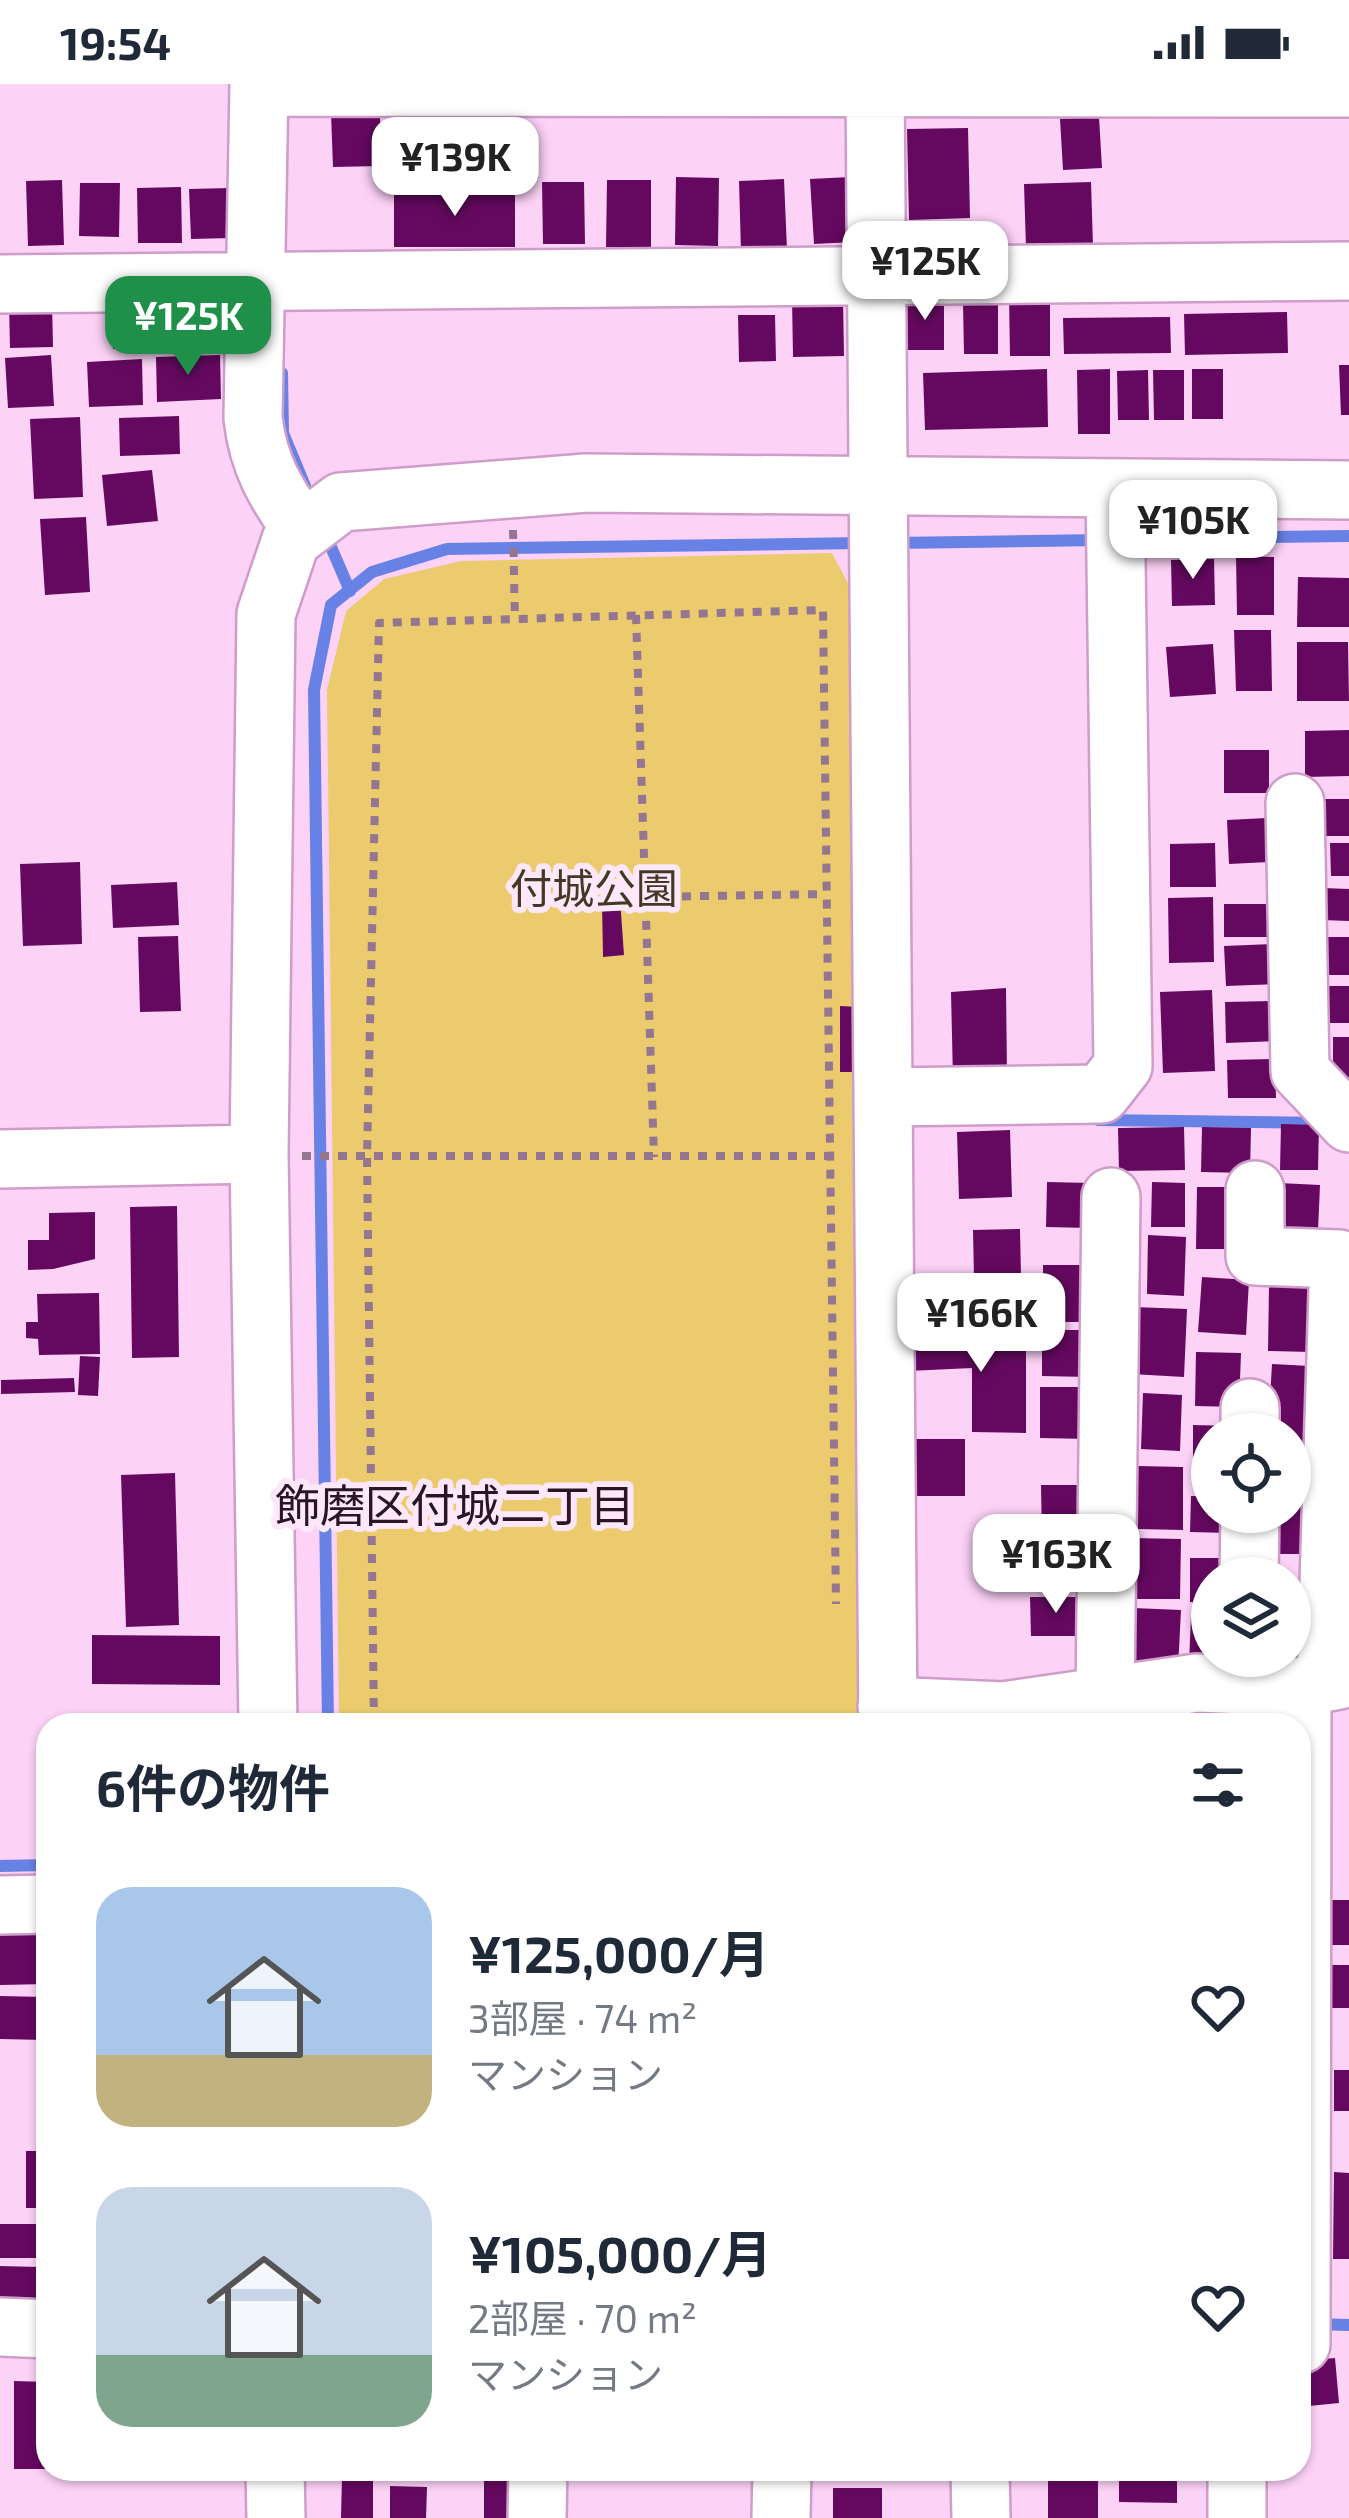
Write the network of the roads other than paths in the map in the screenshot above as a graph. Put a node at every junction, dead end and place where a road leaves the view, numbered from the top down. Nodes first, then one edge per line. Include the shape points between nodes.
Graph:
1 (259, 85) edge
2 (874, 86) edge
3 (1349, 88) edge
4 (1349, 272) edge
5 (877, 274) junction
6 (256, 279) junction
7 (0, 284) edge
8 (880, 488) junction
9 (1115, 489) junction
10 (1349, 490) edge
11 (303, 531) junction
12 (1294, 803) dead end
13 (884, 1097) junction
14 (1349, 1124) edge
15 (259, 1154) junction
16 (0, 1159) edge
17 (1256, 1190) dead end
18 (1111, 1197) dead end
19 (1295, 1678) edge
20 (1132, 1704) edge
21 (268, 1713) edge
22 (888, 1713) edge
23 (946, 1713) edge
24 (1296, 1713) edge
25 (36, 1904) edge
26 (0, 1905) edge
27 (1311, 2186) edge
28 (0, 2327) edge
29 (36, 2328) edge
30 (1316, 2345) edge
31 (275, 2481) edge
32 (538, 2481) edge
33 (782, 2481) edge
34 (980, 2481) edge
35 (1238, 2481) edge
36 (276, 2518) edge
37 (537, 2518) edge
38 (781, 2518) edge
39 (981, 2518) edge
40 (1237, 2518) edge

1 - 2 street
1 - 6 street
2 - 3 street
2 - 5 street
4 - 5 street
5 - 6 street
5 - 8 street
6 - 7 street
6 - 11 street via 256,450
8 - 9 street
8 - 11 street via 512,487 341,502
8 - 13 street
9 - 10 street
9 - 13 street via 1123,1066 1101,1094
11 - 15 street via 291,540 266,614
12 - 14 street via 1300,1071
13 - 22 street
15 - 16 street
15 - 21 street
17 - 19 street via 1255,1256 1339,1258
18 - 20 street
19 - 20 street via 1197,1683
19 - 24 street
20 - 23 street
25 - 26 street
27 - 30 street
28 - 29 street
31 - 36 street
32 - 37 street
33 - 38 street
34 - 39 street
35 - 40 street

